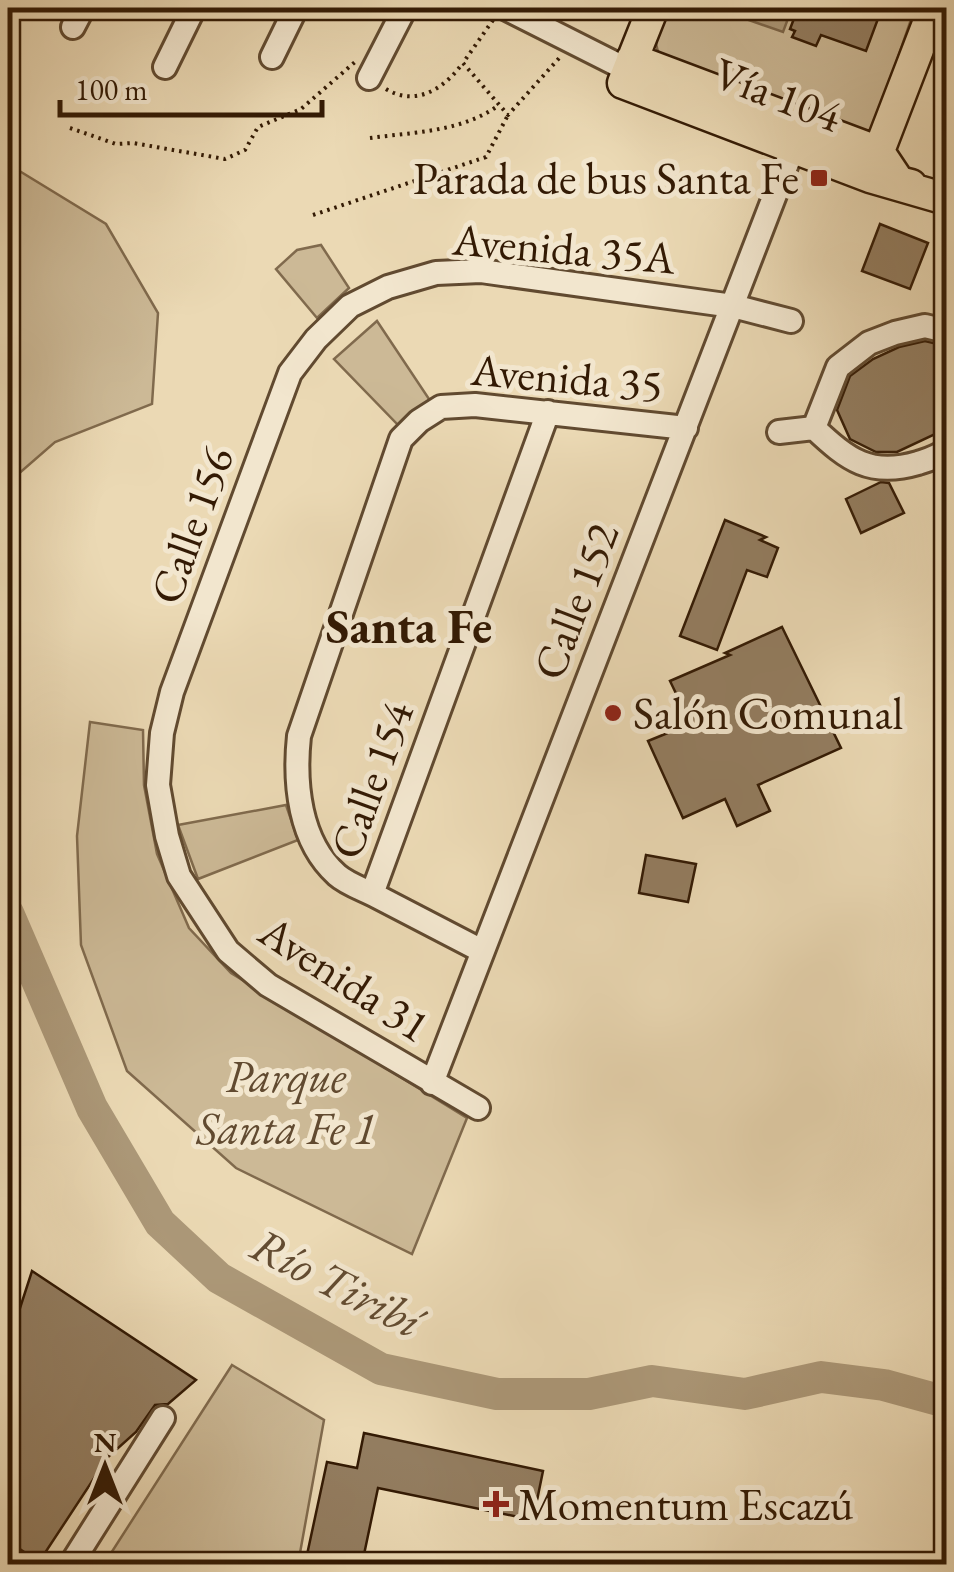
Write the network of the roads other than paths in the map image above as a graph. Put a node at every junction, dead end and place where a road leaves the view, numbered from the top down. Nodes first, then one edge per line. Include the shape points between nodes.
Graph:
1 (194, 8) edge
2 (296, 8) edge
3 (405, 8) edge
4 (507, 8) edge
5 (653, 8) edge
6 (934, 8) edge
7 (272, 57) dead end
8 (630, 65) junction
9 (165, 67) dead end
10 (374, 74) road end
11 (792, 148) junction
12 (880, 170) junction
13 (946, 197) edge
14 (388, 286) joint
15 (733, 306) junction
16 (791, 321) dead end
17 (946, 331) edge
18 (548, 412) junction
19 (686, 428) junction
20 (814, 428) junction
21 (779, 432) dead end
22 (946, 450) edge
23 (167, 836) joint
24 (372, 894) junction
25 (482, 951) junction
26 (432, 1083) junction
27 (478, 1108) dead end
28 (163, 1418) dead end
29 (71, 1564) edge

1 - 9 street
2 - 7 street
3 - 10 street
4 - 8 street
5 - 8 main road
6 - 12 main road, Vía 104
8 - 11 main road, Vía 104 via 623,84
8 - 12 main road, Vía 104
11 - 12 main road, Vía 104
11 - 15 street, Calle 152
12 - 13 main road, Vía 104
14 - 15 street, Avenida 35A via 436,272 481,271
14 - 23 street, Calle 156 via 350,306 290,373 172,692 158,786
15 - 16 street, Avenida 35A
15 - 19 street, Calle 152
17 - 20 street via 926,326 868,344 838,367
18 - 19 street, Avenida 35
18 - 24 street, Calle 154
18 - 24 street, Avenida 35 via 441,407 401,440 299,736 296,767 308,832 321,854 338,876
19 - 25 street, Calle 152
20 - 21 street
20 - 22 street via 842,454 879,469
23 - 26 street, Avenida 31 via 178,876 228,951 268,984
24 - 25 street
25 - 26 street, Calle 152
26 - 27 street, Avenida 31
28 - 29 street

